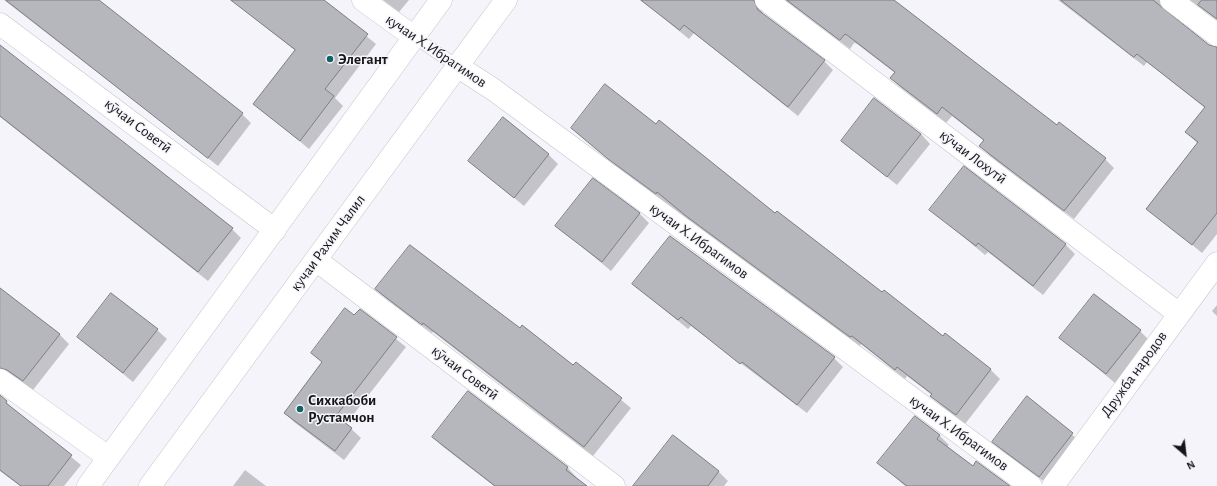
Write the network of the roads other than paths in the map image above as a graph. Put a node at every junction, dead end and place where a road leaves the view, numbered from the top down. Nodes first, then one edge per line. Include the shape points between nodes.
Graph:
1 (363, 0) edge
2 (441, 0) edge
3 (506, 0) edge
4 (766, 0) edge
5 (1171, 0) edge
6 (0, 24) edge
7 (1217, 35) edge
8 (414, 37) junction
9 (457, 66) junction
10 (275, 230) junction
11 (316, 260) junction
12 (1217, 264) edge
13 (1179, 314) junction
14 (0, 380) edge
15 (108, 457) junction
16 (88, 486) edge
17 (150, 486) edge
18 (614, 486) edge
19 (1031, 486) edge
20 (1052, 486) edge

1 - 8 street, кучаи Х.Ибрагимов
2 - 8 street
3 - 9 street, кучаи Рахим Чалил
4 - 13 street, кӯчаи Лохутӣ
5 - 7 street
6 - 10 street, кӯчаи Советӣ
8 - 9 lane, кучаи Х.Ибрагимов
8 - 10 street
9 - 11 street, кучаи Рахим Чалил
9 - 19 street, кучаи Х.Ибрагимов via 494,90
10 - 15 street
11 - 17 street, кучаи Рахим Чалил
11 - 18 street, кӯчаи Советӣ
12 - 13 street, Дружба народов
13 - 20 street, Дружба народов
14 - 15 street
15 - 16 street

